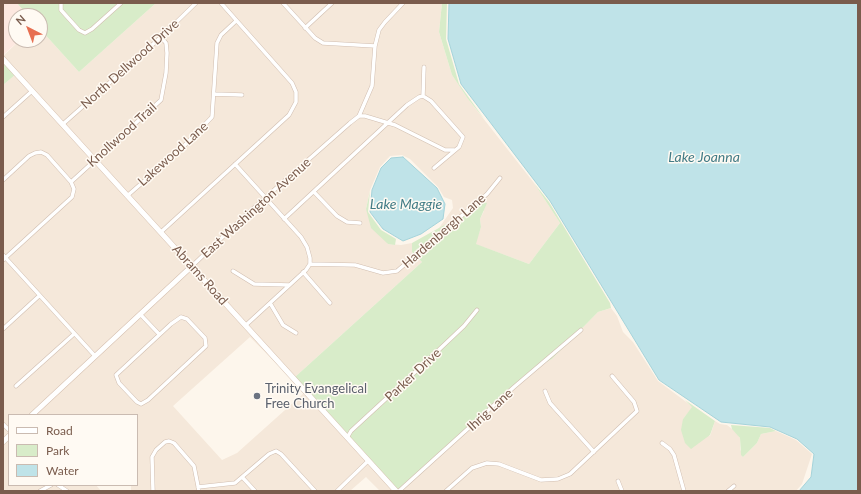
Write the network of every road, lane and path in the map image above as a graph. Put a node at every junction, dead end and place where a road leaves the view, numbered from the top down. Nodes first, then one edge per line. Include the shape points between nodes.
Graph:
1 (61, 3) edge
2 (120, 3) edge
3 (196, 3) edge
4 (221, 3) edge
5 (282, 3) edge
6 (332, 3) edge
7 (403, 3) edge
8 (236, 20) junction
9 (305, 28) junction
10 (161, 37) junction
11 (375, 46) junction
12 (3, 59) edge
13 (424, 67) dead end
14 (32, 91) junction
15 (215, 94) junction
16 (242, 95) dead end
17 (423, 96) junction
18 (359, 116) junction
19 (3, 117) edge
20 (63, 124) junction
21 (388, 124) junction
22 (454, 150) junction
23 (95, 160) junction
24 (235, 164) junction
25 (434, 168) dead end
26 (500, 178) dead end
27 (3, 180) edge
28 (71, 182) junction
29 (314, 192) junction
30 (127, 196) junction
31 (266, 198) junction
32 (284, 219) junction
33 (360, 223) dead end
34 (161, 232) junction
35 (4, 258) edge
36 (310, 264) junction
37 (192, 266) junction
38 (233, 272) dead end
39 (303, 272) junction
40 (289, 285) junction
41 (39, 296) junction
42 (270, 303) junction
43 (330, 303) dead end
44 (477, 310) dead end
45 (140, 314) junction
46 (246, 325) junction
47 (3, 329) edge
48 (581, 330) dead end
49 (296, 333) dead end
50 (74, 334) junction
51 (159, 334) junction
52 (95, 356) junction
53 (612, 376) dead end
54 (16, 386) dead end
55 (545, 391) dead end
56 (33, 414) edge
57 (347, 438) junction
58 (662, 443) dead end
59 (594, 452) junction
60 (368, 461) junction
61 (243, 478) junction
62 (618, 481) dead end
63 (49, 486) edge
64 (734, 486) dead end
65 (199, 489) edge
66 (447, 490) edge
67 (40, 491) edge
68 (153, 491) edge
69 (255, 491) edge
70 (315, 491) edge
71 (337, 491) edge
72 (396, 491) edge
73 (399, 491) edge
74 (622, 491) edge
75 (684, 491) edge
76 (728, 491) edge

1 - 2 street via 62,10 79,30 86,33
3 - 10 street, North Dellwood Drive
4 - 8 street
5 - 9 street
6 - 9 street
7 - 11 street via 382,25
8 - 15 street, Lakewood Lane via 219,38
8 - 24 street via 285,74 295,87 297,97 294,108 285,119
9 - 11 street via 323,43
10 - 20 street, North Dellwood Drive
10 - 23 street, Knollwood Trail via 166,43 167,53 161,100
11 - 18 street via 372,86
12 - 14 street, Abrams Road
13 - 17 street
14 - 19 street
14 - 20 street, Abrams Road
15 - 16 street
15 - 30 street, Lakewood Lane via 210,120
17 - 21 street via 409,104
17 - 22 street via 431,101 462,134 462,142
18 - 21 street
18 - 31 street, East Washington Avenue
20 - 23 street, Abrams Road
21 - 22 street via 403,127 445,150
21 - 29 street
22 - 25 street
23 - 28 street, Knollwood Trail
23 - 30 street, Abrams Road
24 - 31 street
24 - 34 street
26 - 36 street, Hardenbergh Lane via 494,188 478,203 397,270 383,273 355,265
27 - 28 street via 37,152 47,155
28 - 35 street via 74,194
29 - 32 street
29 - 33 street via 337,216 347,222
30 - 34 street, Abrams Road
31 - 32 street
31 - 37 street, East Washington Avenue
32 - 36 street via 305,243
34 - 37 street, Abrams Road
35 - 41 street
36 - 39 street
37 - 45 street, East Washington Avenue
37 - 46 street, Abrams Road
38 - 40 street via 254,284
39 - 40 street
39 - 43 street
40 - 42 street
41 - 47 street
41 - 50 street
42 - 46 street
42 - 49 street via 283,325
44 - 57 street, Parker Drive via 460,330 351,431
45 - 51 street
45 - 52 street, East Washington Avenue
46 - 57 street, Abrams Road
48 - 73 street, Ihrig Lane
50 - 52 street
50 - 54 street
51 - 51 street via 177,319 185,318 205,338 206,343 204,349 148,400 139,403 119,383 116,375
52 - 56 street, East Washington Avenue
53 - 59 street via 634,402 637,410
55 - 59 street via 550,403
57 - 60 street, Abrams Road
58 - 75 street via 674,455
59 - 66 street via 570,474 558,479 541,480 499,464 487,463 472,468
60 - 71 street
60 - 72 street, Abrams Road
61 - 65 street via 232,484
61 - 69 street
61 - 70 street via 269,454 276,451
62 - 74 street
63 - 67 street
64 - 76 street
65 - 68 street via 194,466 174,443 169,441 156,450 152,457

